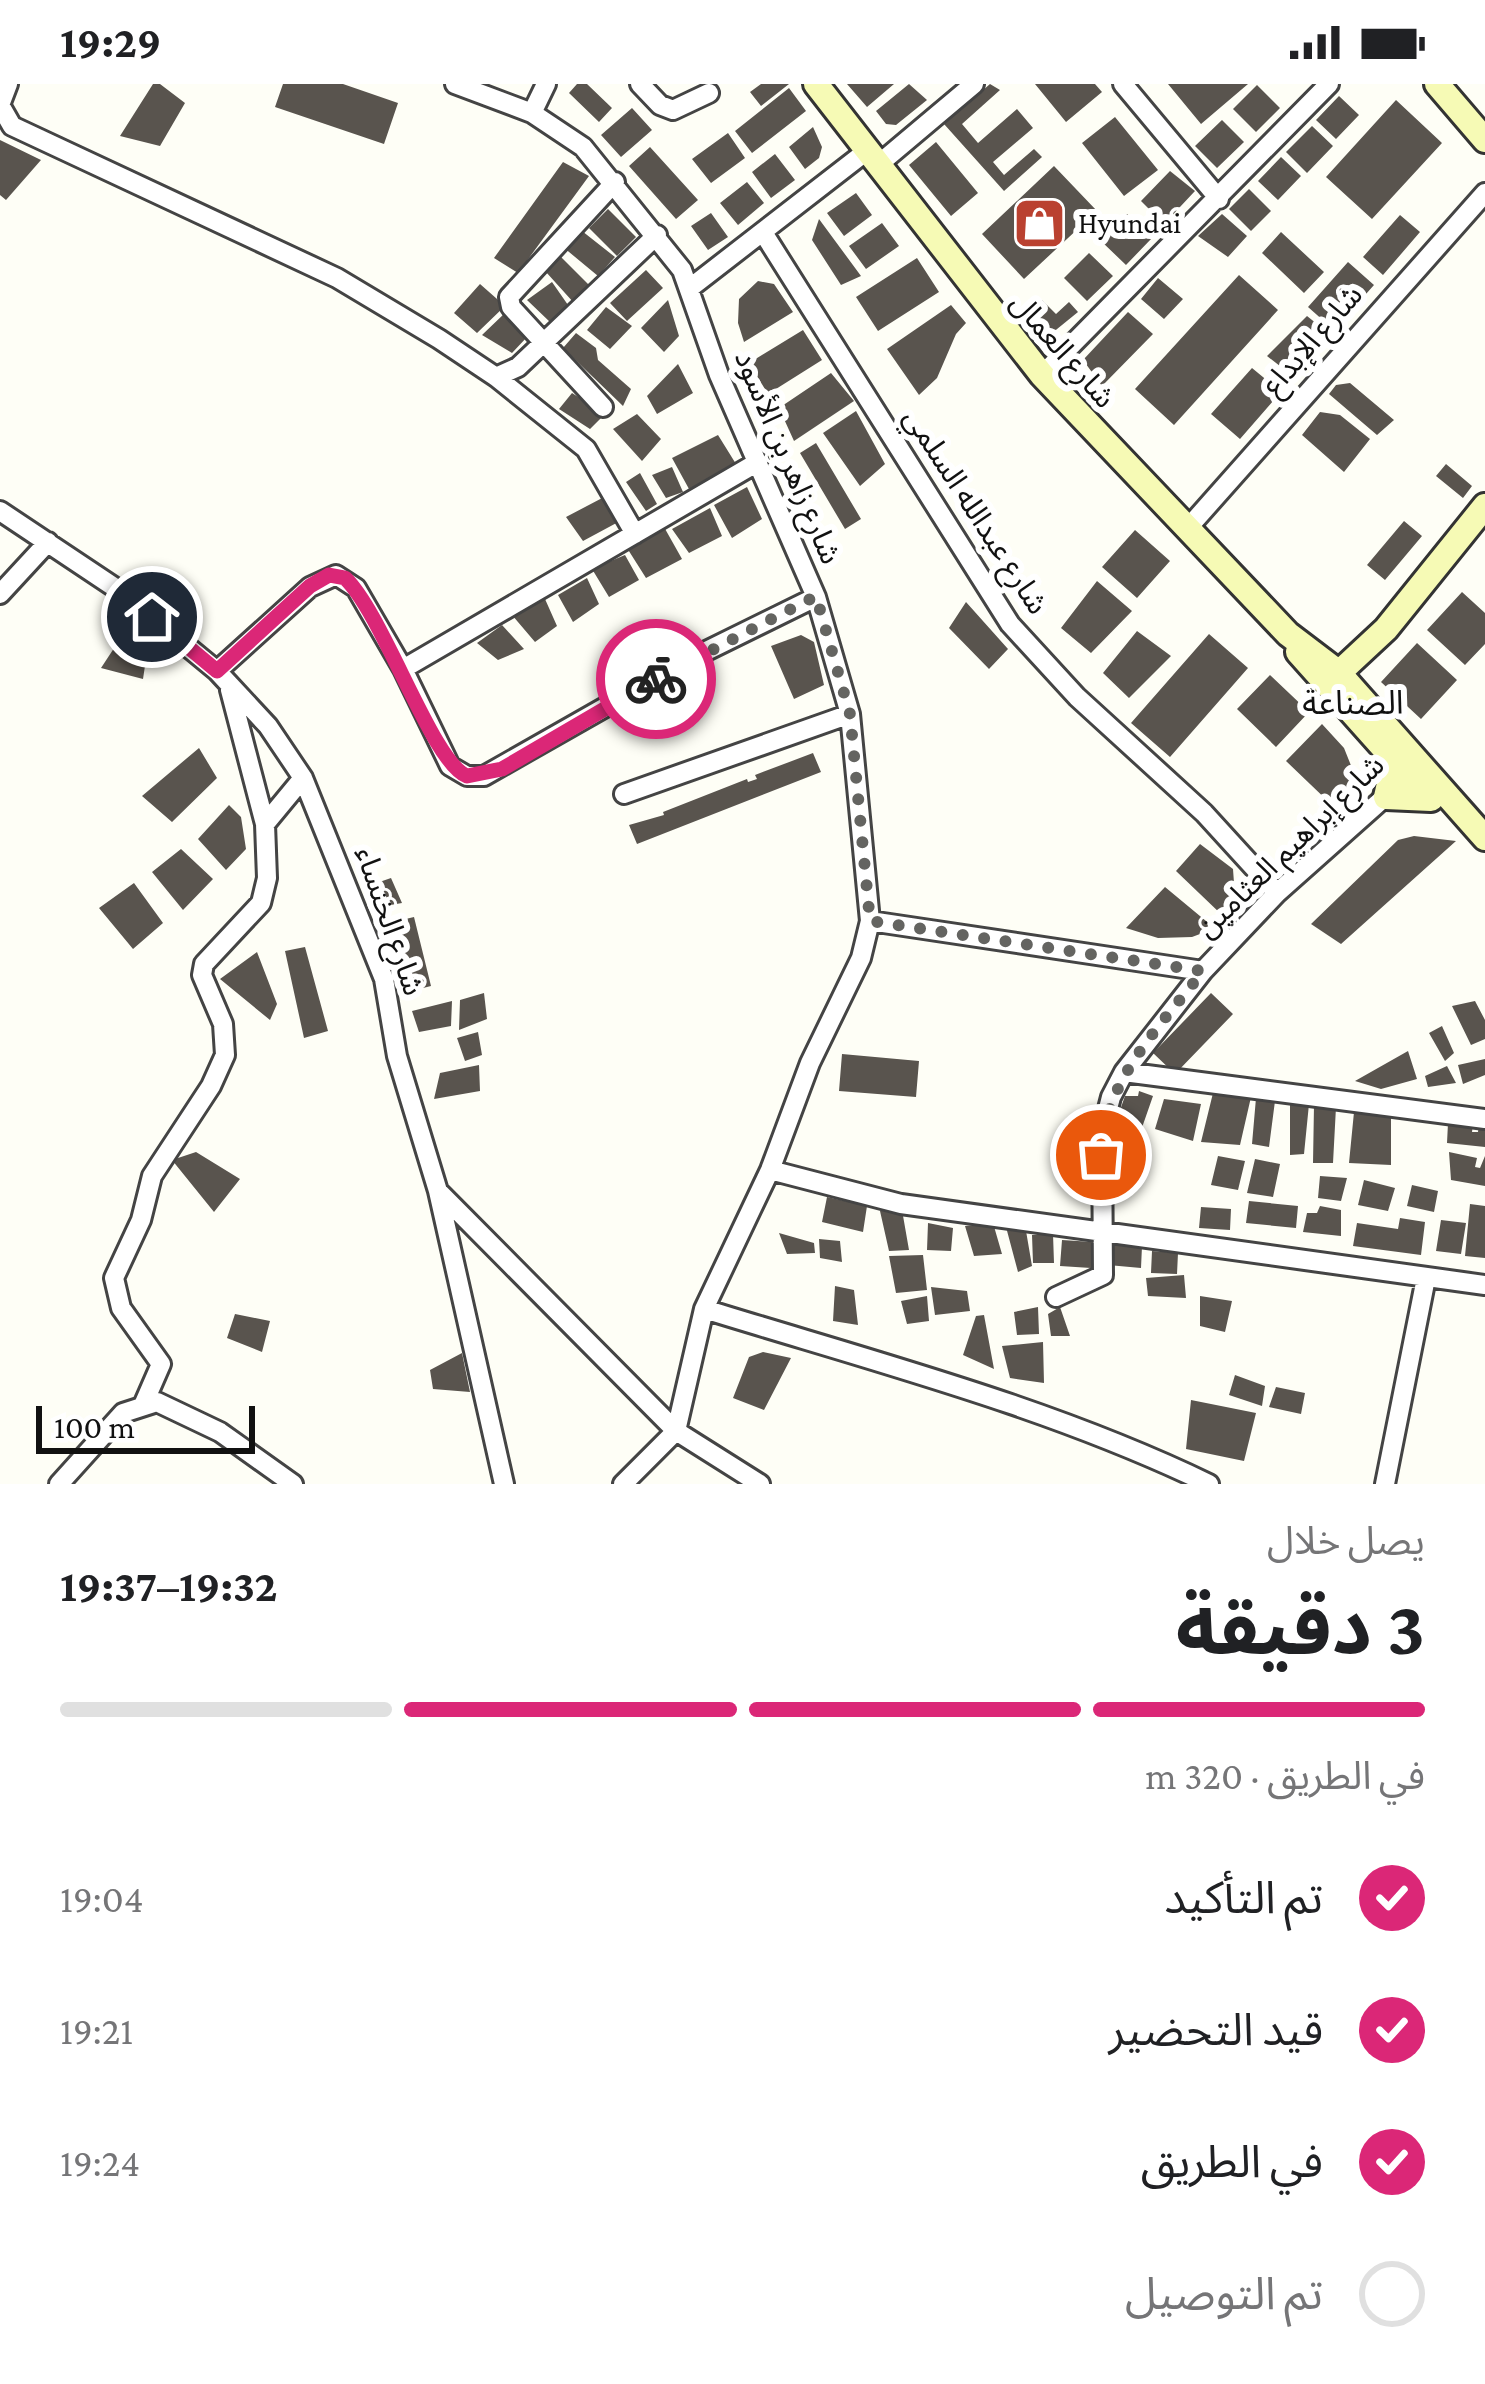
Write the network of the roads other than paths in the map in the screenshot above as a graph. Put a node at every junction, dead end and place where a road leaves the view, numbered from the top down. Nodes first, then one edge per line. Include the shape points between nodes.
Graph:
1 (8, 84) edge
2 (455, 84) edge
3 (546, 84) edge
4 (640, 84) edge
5 (816, 84) edge
6 (974, 84) edge
7 (1123, 84) edge
8 (1329, 84) edge
9 (1437, 84) edge
10 (709, 93) dead end
11 (532, 113) junction
12 (1485, 140) edge
13 (874, 157) junction
14 (615, 182) junction
15 (1485, 193) edge
16 (1219, 199) junction
17 (764, 234) junction
18 (657, 235) junction
19 (690, 288) junction
20 (542, 344) junction
21 (1042, 375) junction
22 (496, 377) junction
23 (603, 407) dead end
24 (758, 463) junction
25 (1485, 506) edge
26 (0, 511) edge
27 (1187, 530) junction
28 (635, 534) junction
29 (48, 542) junction
30 (0, 594) edge
31 (816, 596) junction
32 (403, 669) junction
33 (222, 676) junction
34 (1337, 684) junction
35 (850, 714) junction
36 (1387, 752) junction
37 (1413, 769) junction
38 (303, 778) junction
39 (624, 794) dead end
40 (1386, 797) junction
41 (1431, 800) junction
42 (265, 824) junction
43 (1485, 838) edge
44 (1485, 853) edge
45 (1277, 892) junction
46 (870, 921) junction
47 (1203, 971) junction
48 (1124, 1072) junction
49 (1485, 1119) edge
50 (770, 1170) junction
51 (439, 1191) junction
52 (1101, 1229) junction
53 (1426, 1278) junction
54 (1485, 1285) edge
55 (1057, 1297) dead end
56 (704, 1309) junction
57 (144, 1403) junction
58 (676, 1431) junction
59 (59, 1484) edge
60 (293, 1484) edge
61 (504, 1484) edge
62 (623, 1484) edge
63 (760, 1484) edge
64 (1209, 1484) edge
65 (1384, 1484) edge

1 - 22 street via 1,105 12,126 337,278
2 - 11 street, شارع زاهر بن الأسود
3 - 11 street
4 - 10 street via 673,110
5 - 13 street, شارع العمال
6 - 13 street
7 - 16 street
8 - 16 street
9 - 12 street
11 - 14 street, شارع زاهر بن الأسود via 583,147
13 - 17 street
13 - 21 street, شارع العمال
14 - 18 street, شارع زاهر بن الأسود
14 - 20 street via 511,292 511,308
15 - 27 street, شارع الإبداع
16 - 21 street
17 - 19 street
17 - 45 street, شارع عبدالله السلمي via 1010,624
18 - 19 street, شارع زاهر بن الأسود
18 - 20 street
19 - 24 street, شارع زاهر بن الأسود
20 - 22 street
20 - 23 street
21 - 27 street, شارع العمال
22 - 28 street via 586,449
24 - 28 street
24 - 31 street, شارع زاهر بن الأسود
25 - 34 street
26 - 29 street, شارع الخنساء
27 - 34 street, شارع العمال
28 - 32 street
29 - 30 street
29 - 33 street, شارع الخنساء
31 - 32 street via 484,776 450,766
31 - 35 street, شارع زاهر بن الأسود
32 - 33 street via 356,588 329,575
33 - 38 street, شارع الخنساء
33 - 42 street
34 - 36 street, شارع العمال
34 - 37 street, شارع العمال
35 - 39 street
35 - 46 street, شارع زاهر بن الأسود
36 - 37 street, شارع العمال
36 - 40 street
37 - 40 street, شارع إبراهيم العثامين
37 - 41 street, شارع العمال
37 - 43 street, شارع العمال
38 - 42 street
38 - 51 street, شارع الخنساء via 384,979 404,1082
40 - 41 street
40 - 45 street, شارع إبراهيم العثامين
41 - 44 street, شارع العمال
42 - 57 street via 261,904 211,953 202,975 223,1024 225,1055 152,1176 114,1277 121,1308 160,1358
45 - 47 street, شارع إبراهيم العثامين
46 - 47 street
46 - 50 street, شارع زاهر بن الأسود
47 - 48 street, شارع إبراهيم العثامين
48 - 49 street
48 - 52 street, شارع إبراهيم العثامين via 1102,1132
50 - 52 street via 901,1204
50 - 56 street, شارع زاهر بن الأسود
51 - 58 street
51 - 61 street, شارع الخنساء
52 - 53 street
52 - 55 street, شارع إبراهيم العثامين via 1101,1278
53 - 54 street
53 - 65 street
56 - 58 street, شارع زاهر بن الأسود
56 - 64 street via 973,1394
57 - 59 street via 123,1413
57 - 60 street via 193,1417
58 - 62 street
58 - 63 street

